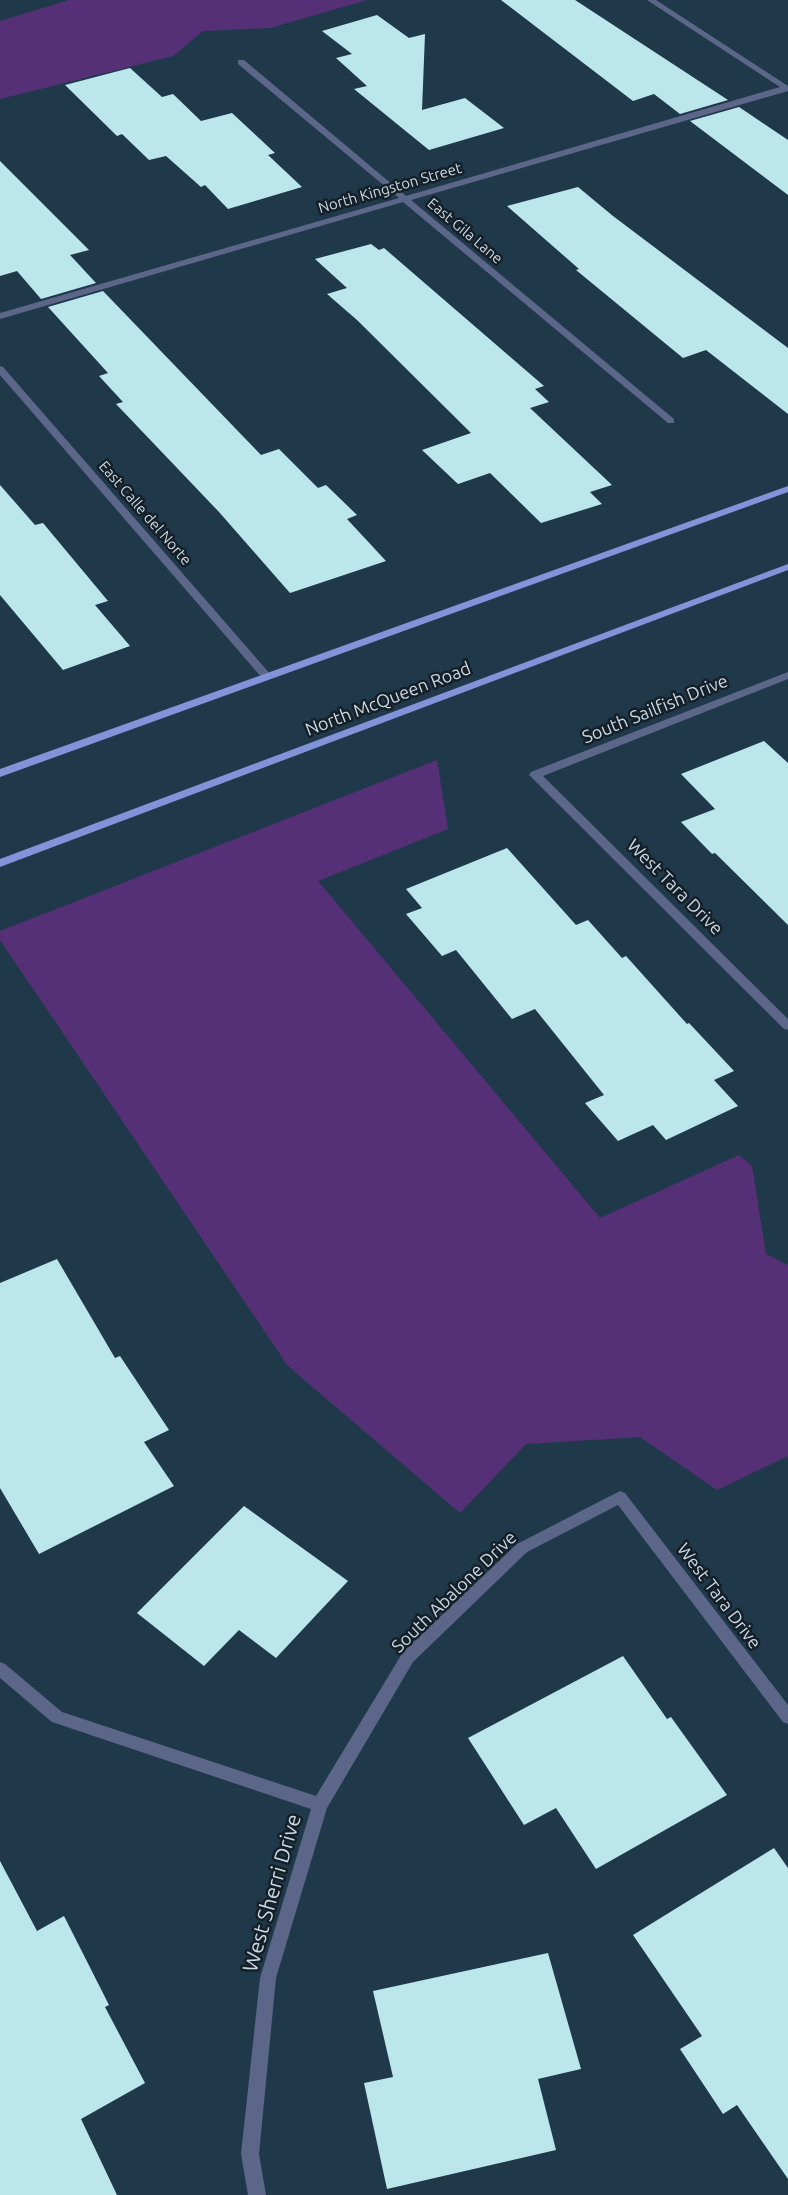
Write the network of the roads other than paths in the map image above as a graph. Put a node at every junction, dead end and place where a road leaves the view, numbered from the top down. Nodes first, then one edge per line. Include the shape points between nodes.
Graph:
1 (651, 0) edge
2 (241, 62) dead end
3 (788, 88) edge
4 (405, 198) junction
5 (0, 316) edge
6 (0, 369) edge
7 (671, 421) dead end
8 (788, 489) edge
9 (788, 567) edge
10 (788, 675) edge
11 (267, 677) junction
12 (0, 773) edge
13 (535, 775) joint
14 (0, 863) edge
15 (788, 1026) edge
16 (620, 1497) joint
17 (0, 1669) edge
18 (788, 1717) edge
19 (320, 1805) junction
20 (258, 2195) edge

1 - 3 street
2 - 4 street, East Gila Lane
3 - 4 street, North Kingston Street
4 - 5 street, North Kingston Street
4 - 7 street, East Gila Lane
6 - 11 street, East Calle del Norte
8 - 11 main road
9 - 14 main road, North McQueen Road
10 - 13 street, South Sailfish Drive
11 - 12 main road
13 - 15 street, West Tara Drive
16 - 18 street, West Tara Drive
16 - 19 street, South Abalone Drive via 522,1548 408,1657
17 - 19 street, West Sherri Drive via 57,1717
19 - 20 street, West Sherri Drive via 268,1978 250,2154

